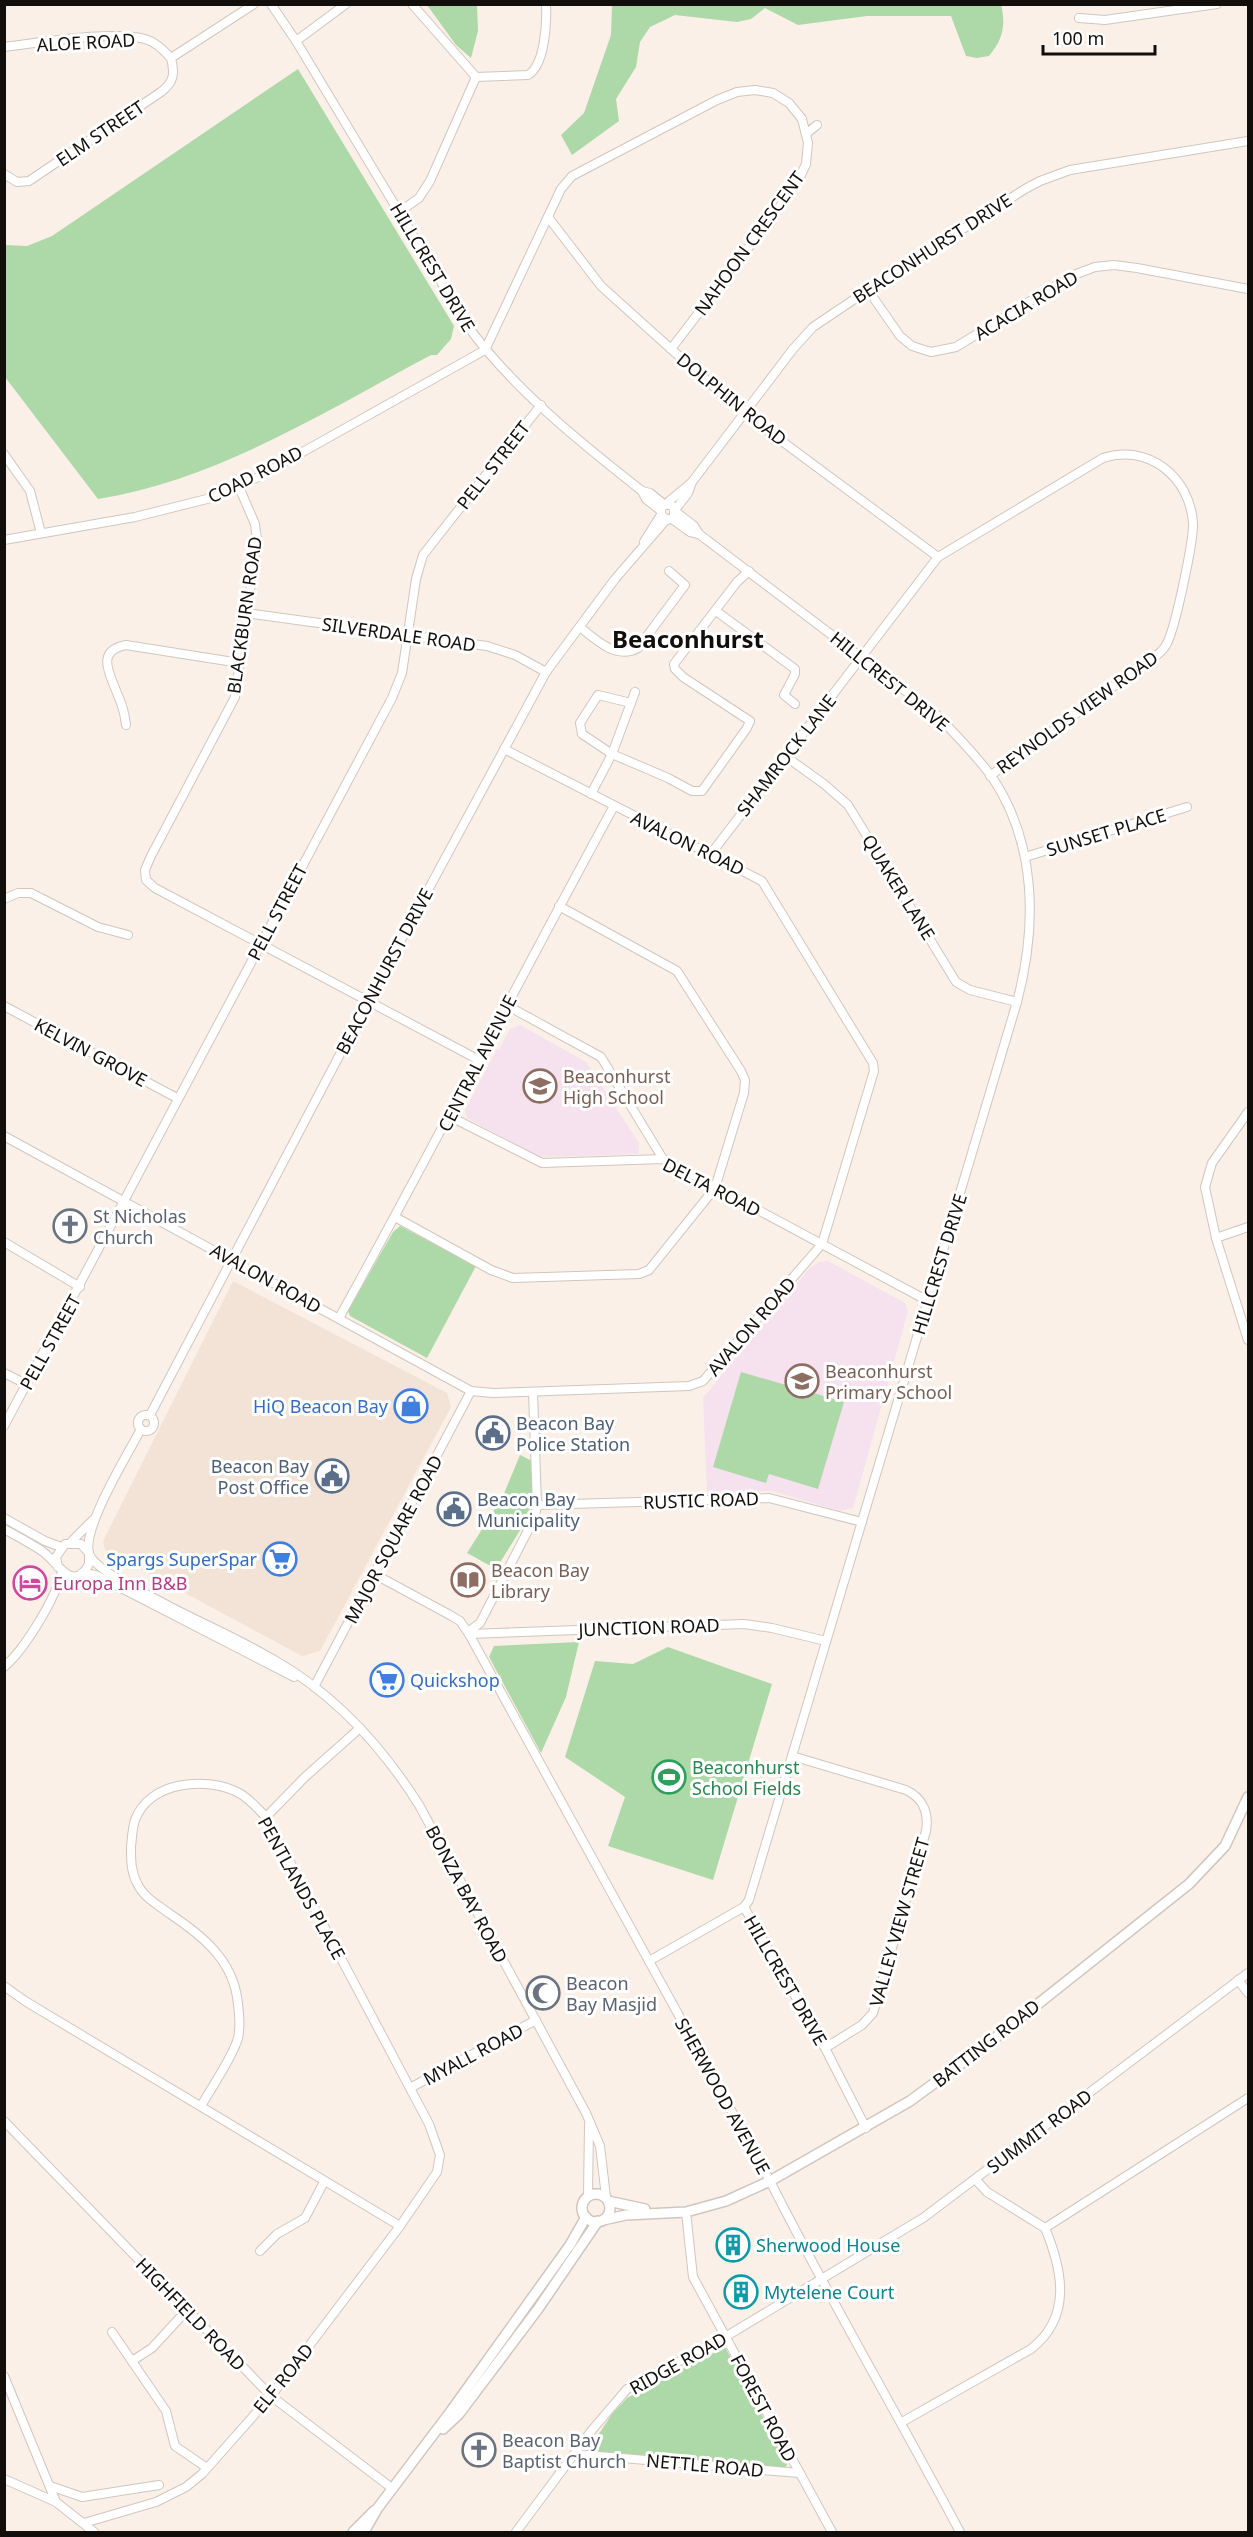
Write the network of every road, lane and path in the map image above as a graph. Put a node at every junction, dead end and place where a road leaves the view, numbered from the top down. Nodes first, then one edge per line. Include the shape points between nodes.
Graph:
1 (254, 4) edge
2 (271, 4) edge
3 (346, 4) edge
4 (412, 4) edge
5 (546, 4) edge
6 (1217, 4) edge
7 (1078, 18) dead end
8 (296, 41) junction
9 (4, 47) edge
10 (171, 58) junction
11 (476, 77) junction
12 (817, 125) dead end
13 (807, 133) junction
14 (1248, 141) edge
15 (4, 174) edge
16 (399, 212) junction
17 (548, 217) junction
18 (1248, 289) edge
19 (867, 290) junction
20 (671, 349) junction
21 (485, 350) junction
22 (541, 405) junction
23 (744, 413) junction
24 (4, 454) edge
25 (239, 487) junction
26 (668, 512) junction
27 (40, 533) junction
28 (4, 540) edge
29 (938, 557) junction
30 (669, 571) dead end
31 (749, 571) junction
32 (716, 610) junction
33 (246, 613) junction
34 (580, 627) junction
35 (408, 635) junction
36 (863, 657) junction
37 (240, 663) junction
38 (546, 672) junction
39 (635, 692) dead end
40 (631, 704) junction
41 (795, 704) dead end
42 (126, 725) dead end
43 (504, 748) junction
44 (612, 754) junction
45 (785, 756) junction
46 (990, 776) junction
47 (591, 794) junction
48 (614, 806) junction
49 (1187, 807) dead end
50 (710, 855) junction
51 (1025, 857) junction
52 (4, 899) edge
53 (560, 906) junction
54 (128, 935) dead end
55 (260, 944) junction
56 (368, 1001) junction
57 (1017, 1002) junction
58 (506, 1005) junction
59 (4, 1006) edge
60 (479, 1060) junction
61 (177, 1098) junction
62 (1248, 1112) edge
63 (450, 1116) junction
64 (4, 1136) edge
65 (663, 1159) junction
66 (715, 1188) junction
67 (124, 1201) junction
68 (395, 1217) junction
69 (1248, 1227) edge
70 (1216, 1238) junction
71 (4, 1242) edge
72 (822, 1244) junction
73 (231, 1259) junction
74 (80, 1287) junction
75 (928, 1301) junction
76 (339, 1318) junction
77 (1248, 1340) edge
78 (4, 1373) edge
79 (26, 1384) junction
80 (471, 1390) junction
81 (533, 1392) junction
82 (150, 1415) junction
83 (4, 1426) edge
84 (141, 1429) junction
85 (537, 1505) junction
86 (4, 1518) edge
87 (94, 1519) junction
88 (862, 1522) junction
89 (4, 1529) edge
90 (70, 1542) junction
91 (61, 1547) junction
92 (88, 1553) junction
93 (60, 1569) junction
94 (80, 1574) junction
95 (374, 1575) junction
96 (58, 1586) junction
97 (468, 1633) junction
98 (826, 1641) junction
99 (4, 1667) edge
100 (314, 1687) junction
101 (360, 1728) junction
102 (792, 1756) junction
103 (1248, 1797) edge
104 (266, 1817) junction
105 (744, 1907) junction
106 (649, 1961) junction
107 (1248, 1973) edge
108 (1238, 1980) junction
109 (4, 1986) edge
110 (1248, 1993) edge
111 (536, 2020) junction
112 (825, 2048) junction
113 (410, 2088) junction
114 (1248, 2098) edge
115 (201, 2106) junction
116 (4, 2121) edge
117 (589, 2124) junction
118 (866, 2128) junction
119 (435, 2175) joint
120 (976, 2180) junction
121 (770, 2181) junction
122 (324, 2182) junction
123 (588, 2196) junction
124 (607, 2199) junction
125 (668, 2212) junction
126 (686, 2212) junction
127 (586, 2217) junction
128 (600, 2221) junction
129 (400, 2226) junction
130 (1046, 2228) junction
131 (260, 2251) dead end
132 (823, 2280) junction
133 (187, 2310) junction
134 (112, 2332) dead end
135 (726, 2337) junction
136 (132, 2361) junction
137 (4, 2376) edge
138 (271, 2396) junction
139 (902, 2422) junction
140 (428, 2443) junction
141 (575, 2454) junction
142 (207, 2468) junction
143 (799, 2473) junction
144 (4, 2479) edge
145 (159, 2485) dead end
146 (50, 2486) junction
147 (393, 2489) junction
148 (56, 2502) junction
149 (375, 2512) junction
150 (84, 2523) junction
151 (94, 2532) edge
152 (353, 2532) edge
153 (364, 2532) edge
154 (373, 2532) edge
155 (516, 2532) edge
156 (832, 2532) edge
157 (960, 2532) edge

1 - 10 street
2 - 8 street, HILLCREST DRIVE
3 - 8 street
4 - 11 street
5 - 11 street via 545,34 532,73
6 - 7 street via 1105,20
8 - 16 street, HILLCREST DRIVE
9 - 10 street, ALOE ROAD via 135,37 155,43
10 - 15 street, ELM STREET via 173,80 161,92 29,181 17,182
11 - 16 street via 430,181 419,198
12 - 13 street
13 - 17 street, NAHOON CRESCENT via 795,108 781,97 763,91 737,92 579,171 561,189
13 - 20 street, NAHOON CRESCENT via 806,164 800,177
14 - 19 street, BEACONHURST DRIVE via 1088,166 1051,176
16 - 21 street, HILLCREST DRIVE
17 - 20 street, DOLPHIN ROAD via 601,286
17 - 21 street, NAHOON CRESCENT
18 - 19 street, ACACIA ROAD via 1137,268 1095,267 1071,276 956,347 931,352 912,346 900,336
19 - 23 street, BEACONHURST DRIVE via 803,337
20 - 23 street, DOLPHIN ROAD
21 - 22 street, HILLCREST DRIVE
21 - 25 street, COAD ROAD
22 - 26 street, HILLCREST DRIVE
22 - 35 street, PELL STREET via 423,555 417,570
23 - 26 street, BEACONHURST DRIVE via 692,482 688,493
23 - 29 street, DOLPHIN ROAD
24 - 27 street via 30,491
25 - 27 street, COAD ROAD via 171,510
25 - 33 street, BLACKBURN ROAD via 257,533
26 - 31 street, HILLCREST DRIVE via 694,526 699,534
26 - 34 street, BEACONHURST DRIVE via 652,538 643,544
27 - 28 street, COAD ROAD
29 - 36 street, REYNOLDS VIEW ROAD
29 - 46 street, REYNOLDS VIEW ROAD via 1114,455 1145,457 1164,466 1179,481 1190,505 1193,535 1165,647
30 - 34 street via 685,585 638,648 615,651
31 - 32 street
31 - 36 street, HILLCREST DRIVE
32 - 41 street via 795,669 784,695
32 - 44 street via 678,657 675,668 691,683 750,721 705,789 696,793
33 - 35 street, SILVERDALE ROAD
33 - 37 street, BLACKBURN ROAD
34 - 38 street, BEACONHURST DRIVE
35 - 38 street, SILVERDALE ROAD via 503,650
35 - 55 street, PELL STREET via 402,673 392,698
36 - 45 street, SHAMROCK LANE
36 - 46 street, HILLCREST DRIVE via 938,715
37 - 42 street via 117,646 108,654 106,664
37 - 55 street, BLACKBURN ROAD via 231,706 145,870 146,880 155,888
38 - 43 street, BEACONHURST DRIVE
39 - 40 street
40 - 44 street
40 - 44 street via 598,695 580,723 582,734
43 - 47 street, AVALON ROAD
43 - 56 street, BEACONHURST DRIVE
44 - 47 street
45 - 50 street, SHAMROCK LANE
45 - 57 street, QUAKER LANE via 848,806 956,982 970,990
46 - 51 street, HILLCREST DRIVE via 1009,811
47 - 48 street, AVALON ROAD
48 - 50 street, AVALON ROAD
48 - 53 street, CENTRAL AVENUE
49 - 51 street, SUNSET PLACE
50 - 72 street, AVALON ROAD via 764,884 874,1066
51 - 57 street, HILLCREST DRIVE via 1030,890 1030,945
52 - 54 street via 31,893 98,927
53 - 58 street, CENTRAL AVENUE
53 - 66 street via 677,971 741,1071 744,1093
55 - 56 street
55 - 61 street, PELL STREET
56 - 60 street
56 - 73 street, BEACONHURST DRIVE
57 - 75 street, HILLCREST DRIVE
58 - 60 street, CENTRAL AVENUE
58 - 65 street via 601,1057
59 - 61 street, KELVIN GROVE
60 - 63 street, CENTRAL AVENUE
61 - 67 street, PELL STREET
62 - 70 street via 1208,1171 1206,1197
63 - 65 street, DELTA ROAD via 542,1163
63 - 68 street, CENTRAL AVENUE
64 - 67 street, AVALON ROAD
65 - 66 street, DELTA ROAD
66 - 68 street via 649,1270 639,1274 513,1278
66 - 72 street, DELTA ROAD
67 - 73 street, AVALON ROAD
67 - 74 street, PELL STREET
68 - 76 street, CENTRAL AVENUE
69 - 70 street
70 - 77 street
71 - 74 street
72 - 75 street, DELTA ROAD
72 - 81 street, AVALON ROAD via 701,1383
73 - 76 street, AVALON ROAD
73 - 82 street, BEACONHURST DRIVE
74 - 79 street, PELL STREET
75 - 88 street, HILLCREST DRIVE
76 - 80 street, AVALON ROAD
78 - 79 street
79 - 83 street, PELL STREET
80 - 81 street, AVALON ROAD
80 - 95 street, MAJOR SQUARE ROAD
81 - 85 street
82 - 84 street via 140,1417
82 - 84 street via 155,1422 153,1427 149,1431
84 - 87 street
85 - 88 street, RUSTIC ROAD via 769,1498
85 - 97 street via 511,1566 480,1623
86 - 91 street
87 - 90 street
87 - 92 street
88 - 98 street, HILLCREST DRIVE
89 - 93 street via 44,1552
90 - 91 street
90 - 92 street via 81,1544
91 - 93 street via 56,1557
92 - 94 street via 89,1564
92 - 100 street, BONZA BAY ROAD via 100,1567 277,1661
93 - 94 street via 71,1576
93 - 96 street
94 - 96 street
94 - 100 street, BONZA BAY ROAD via 96,1575
95 - 97 street, SHERWOOD AVENUE via 443,1611
95 - 100 street, MAJOR SQUARE ROAD
96 - 99 street via 19,1652
97 - 98 street, JUNCTION ROAD via 744,1624
97 - 106 street, SHERWOOD AVENUE
98 - 102 street, HILLCREST DRIVE
100 - 101 street, BONZA BAY ROAD
101 - 104 street
101 - 111 street, BONZA BAY ROAD via 419,1804
102 - 105 street, HILLCREST DRIVE
102 - 112 street, VALLEY VIEW STREET via 906,1790 918,1799 927,1815 926,1831 873,2013 862,2025
103 - 118 main road, BATTING ROAD via 1225,1846 1189,1884 985,2046
104 - 113 street, PENTLANDS PLACE
104 - 115 street, PENTLANDS PLACE via 234,1791 211,1785 180,1785 165,1790 147,1804 134,1827 132,1866 141,1891 215,1951 227,1967 235,1989 237,2041
105 - 106 street
105 - 112 street, HILLCREST DRIVE
106 - 121 street, SHERWOOD AVENUE
107 - 108 street, SUMMIT ROAD
108 - 110 street
108 - 120 street, SUMMIT ROAD
109 - 115 street
111 - 113 street, MYALL ROAD
111 - 117 street, BONZA BAY ROAD
112 - 118 street, HILLCREST DRIVE
113 - 119 street, PENTLANDS PLACE via 438,2147 440,2160
114 - 130 street
115 - 122 street
116 - 133 street, HIGHFIELD ROAD
117 - 123 street, BONZA BAY ROAD
117 - 124 street, BONZA BAY ROAD via 600,2146
118 - 121 main road, BATTING ROAD
119 - 129 street, ELF ROAD
120 - 130 street via 987,2192
120 - 132 street, SUMMIT ROAD
121 - 126 main road, BATTING ROAD via 726,2201
121 - 132 street, SHERWOOD AVENUE
122 - 129 street
122 - 131 street via 305,2218 277,2234
123 - 124 main road via 597,2194
123 - 127 main road via 583,2204
124 - 125 main road, BATTING ROAD
124 - 128 main road via 609,2214
125 - 126 main road, BATTING ROAD
125 - 128 main road, BATTING ROAD
126 - 135 street, FOREST ROAD via 693,2277
127 - 128 main road
127 - 140 main road
128 - 140 main road via 459,2414
129 - 138 street, ELF ROAD
130 - 139 street via 1057,2263 1060,2295 1059,2311 1048,2332 1031,2349
132 - 135 street, RIDGE ROAD
132 - 139 street, SHERWOOD AVENUE
133 - 136 street via 152,2348
133 - 138 street, HIGHFIELD ROAD
134 - 136 street
135 - 141 street, RIDGE ROAD via 627,2389
135 - 143 street, FOREST ROAD
136 - 142 street via 166,2411 175,2446
137 - 146 street
138 - 142 street, ELF ROAD
138 - 147 street, HIGHFIELD ROAD
139 - 157 street, SHERWOOD AVENUE
140 - 147 main road
141 - 143 street, NETTLE ROAD
141 - 155 street, RIDGE ROAD
142 - 150 street, ELF ROAD via 171,2496
143 - 156 street, FOREST ROAD
144 - 148 street
145 - 146 street via 82,2497
146 - 148 street
147 - 149 main road
148 - 150 street
149 - 152 main road
149 - 153 main road
149 - 154 main road
150 - 151 street

